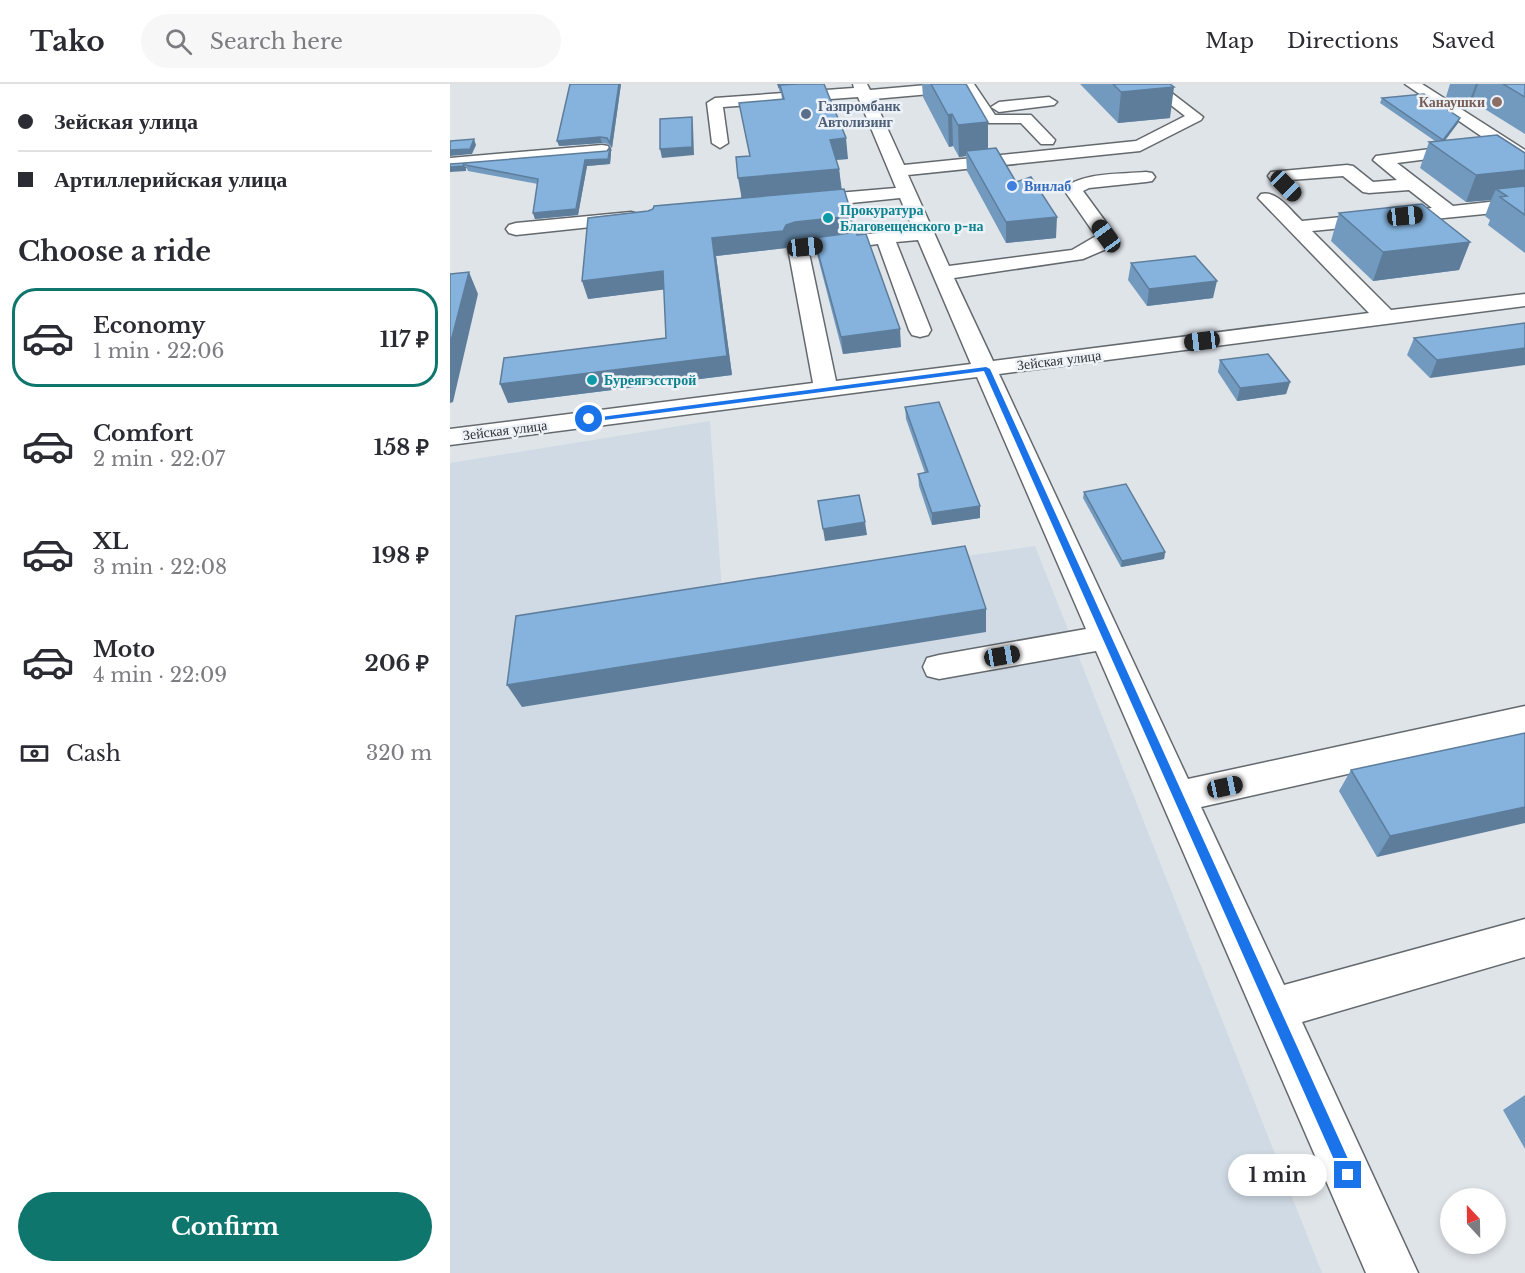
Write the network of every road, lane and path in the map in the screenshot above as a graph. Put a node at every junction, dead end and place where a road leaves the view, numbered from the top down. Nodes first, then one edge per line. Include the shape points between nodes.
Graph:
1 (1151, 84) edge
2 (1413, 84) edge
3 (967, 85) edge
4 (863, 90) edge
5 (983, 108) junction
6 (1025, 118) junction
7 (1511, 138) junction
8 (1047, 140) dead end
9 (720, 143) dead end
10 (602, 150) edge
11 (1525, 158) edge
12 (450, 163) edge
13 (899, 171) junction
14 (1146, 177) dead end
15 (1413, 184) junction
16 (907, 192) junction
17 (783, 203) edge
18 (1525, 204) edge
19 (1449, 212) junction
20 (644, 217) edge
21 (1297, 228) junction
22 (516, 229) dead end
23 (925, 233) junction
24 (885, 238) junction
25 (942, 273) junction
26 (1525, 300) edge
27 (1386, 318) junction
28 (920, 330) dead end
29 (986, 369) junction
30 (826, 389) junction
31 (450, 437) edge
32 (1107, 636) junction
33 (939, 667) dead end
34 (1525, 720) edge
35 (1179, 797) junction
36 (1525, 938) edge
37 (1274, 1009) junction
38 (1392, 1273) edge

1 - 13 street via 1195,117 1140,146
2 - 7 street via 1489,134
3 - 4 street
3 - 5 street
4 - 9 street via 715,103
4 - 13 street
5 - 6 street via 990,120
5 - 6 street via 1053,108
6 - 8 street
7 - 11 street
7 - 15 street via 1382,160
10 - 12 street
13 - 16 street
14 - 25 street via 1084,183 1073,190 1106,236 1089,250
15 - 19 street
15 - 21 street via 1369,188 1347,170 1277,176 1291,195 1267,198
16 - 17 street
16 - 23 street
18 - 19 street
19 - 21 street
20 - 22 street
21 - 27 street
23 - 24 street
23 - 25 street
24 - 28 street
24 - 30 street via 798,248
25 - 29 street
26 - 27 street, Зейская улица
27 - 29 street, Зейская улица
29 - 30 street, Зейская улица
29 - 32 street
30 - 31 street, Зейская улица
32 - 33 street
32 - 35 street
34 - 35 street
35 - 37 street
36 - 37 street
37 - 38 street

